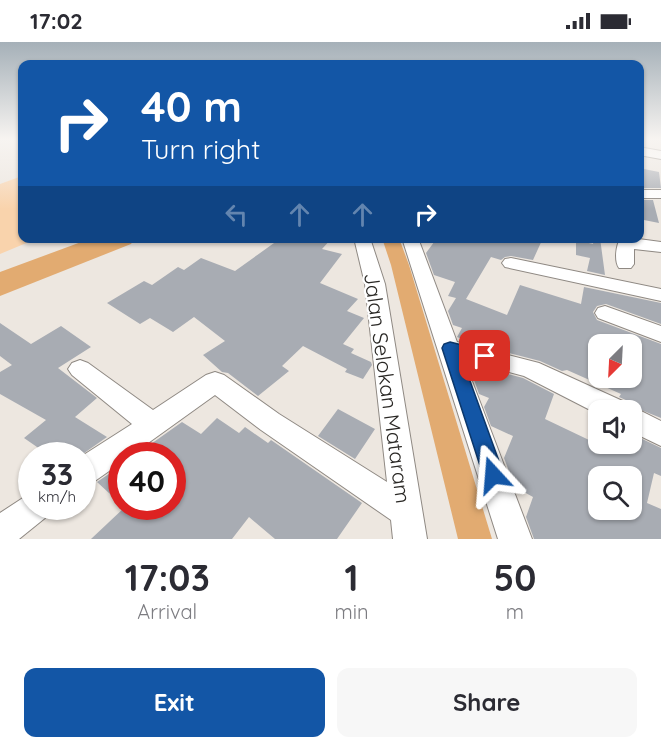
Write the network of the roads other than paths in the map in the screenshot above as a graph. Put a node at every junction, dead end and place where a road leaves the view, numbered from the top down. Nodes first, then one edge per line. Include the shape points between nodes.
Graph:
1 (644, 194) edge
2 (661, 194) edge
3 (363, 243) edge
4 (412, 243) edge
5 (661, 247) edge
6 (511, 263) dead end
7 (625, 264) dead end
8 (661, 295) edge
9 (605, 313) dead end
10 (661, 334) edge
11 (450, 348) junction
12 (80, 369) dead end
13 (595, 400) edge
14 (152, 424) junction
15 (642, 424) edge
16 (661, 435) edge
17 (96, 463) edge
18 (405, 511) junction
19 (18, 518) edge
20 (1, 530) edge
21 (410, 539) edge
22 (515, 539) edge

1 - 2 street
3 - 18 street, Jalan Selokan Mataram via 375,284
4 - 11 street
5 - 7 street via 626,243
6 - 8 street
9 - 10 street
11 - 13 street via 531,369
11 - 22 street
12 - 14 street
14 - 17 street
14 - 18 street via 215,382
15 - 16 street
18 - 21 street, Jalan Selokan Mataram
19 - 20 street

